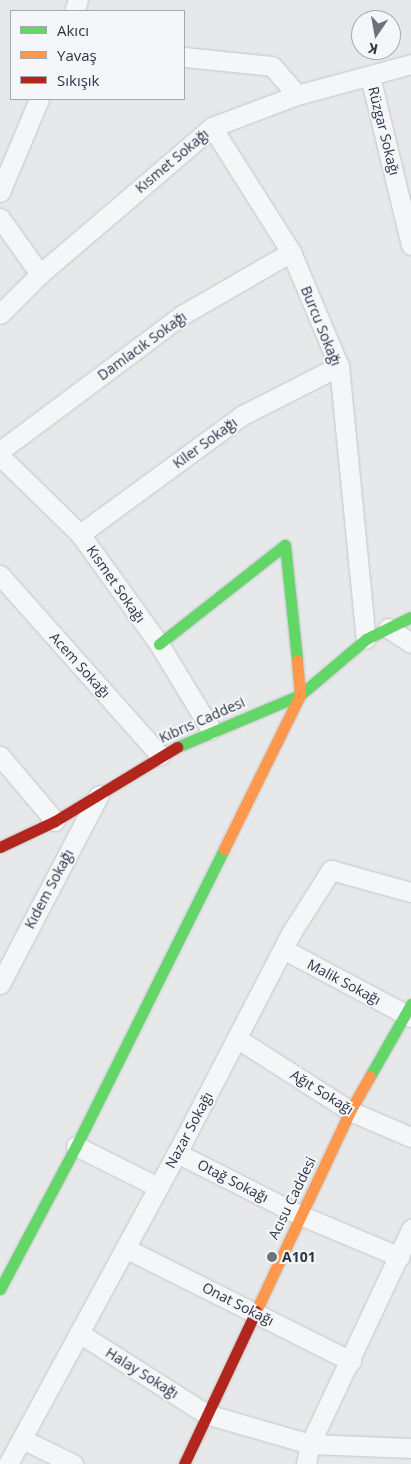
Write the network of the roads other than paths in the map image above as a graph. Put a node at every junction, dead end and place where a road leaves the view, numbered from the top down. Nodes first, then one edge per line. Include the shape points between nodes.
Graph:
1 (185, 56) edge
2 (411, 64) edge
3 (370, 76) junction
4 (297, 95) junction
5 (39, 100) edge
6 (212, 127) junction
7 (403, 174) edge
8 (0, 192) edge
9 (0, 218) edge
10 (411, 245) edge
11 (291, 252) junction
12 (40, 274) junction
13 (0, 314) edge
14 (339, 366) junction
15 (0, 451) edge
16 (0, 456) edge
17 (80, 534) junction
18 (0, 575) edge
19 (411, 617) edge
20 (388, 628) junction
21 (366, 639) junction
22 (159, 644) junction
23 (411, 644) edge
24 (300, 695) junction
25 (211, 730) junction
26 (160, 755) junction
27 (0, 756) edge
28 (99, 795) junction
29 (55, 821) junction
30 (0, 847) edge
31 (411, 892) edge
32 (283, 949) junction
33 (0, 984) edge
34 (409, 1012) edge
35 (238, 1039) junction
36 (350, 1111) junction
37 (411, 1137) edge
38 (76, 1146) junction
39 (177, 1153) junction
40 (158, 1187) junction
41 (300, 1215) junction
42 (411, 1229) edge
43 (125, 1248) junction
44 (400, 1257) junction
45 (0, 1289) edge
46 (253, 1312) junction
47 (78, 1333) junction
48 (351, 1362) junction
49 (206, 1414) junction
50 (22, 1439) junction
51 (310, 1444) junction
52 (411, 1448) edge
53 (8, 1464) edge
54 (73, 1464) edge
55 (184, 1464) edge
56 (306, 1464) edge

1 - 4 street via 272,66
2 - 3 street, Kısmet Sokağı
3 - 4 street, Kısmet Sokağı
3 - 7 street, Rüzgar Sokağı
4 - 6 street, Kısmet Sokağı
5 - 8 street
6 - 11 street, Burcu Sokağı
6 - 12 street, Kısmet Sokağı
7 - 10 street, Rüzgar Sokağı
9 - 12 street
11 - 14 street, Burcu Sokağı
11 - 15 street, Damlacık Sokağı via 182,315
12 - 13 street, Kısmet Sokağı
14 - 17 street, Kiler Sokağı via 241,416
14 - 21 street, Burcu Sokağı
16 - 17 street, Kısmet Sokağı
17 - 22 street, Kısmet Sokağı
18 - 26 street, Acem Sokağı
19 - 20 street, Kıbrıs Caddesi
20 - 21 street, Kıbrıs Caddesi
20 - 23 street
21 - 24 street, Kıbrıs Caddesi
22 - 24 street via 285,546
22 - 25 street, Kısmet Sokağı
24 - 25 street, Kıbrıs Caddesi
24 - 38 street
25 - 26 street, Kıbrıs Caddesi
26 - 28 street, Kıbrıs Caddesi
27 - 29 street
28 - 29 street, Kıbrıs Caddesi
28 - 33 street, Kıdem Sokağı
29 - 30 street, Kıbrıs Caddesi
31 - 32 street, Nazar Sokağı via 331,870
32 - 34 street, Malik Sokağı
32 - 35 street, Nazar Sokağı
34 - 36 street, Acısu Caddesi
35 - 36 street, Ağıt Sokağı
35 - 39 street, Nazar Sokağı
36 - 37 street, Ağıt Sokağı
36 - 41 street, Acısu Caddesi
38 - 40 street
38 - 45 street
39 - 40 street, Nazar Sokağı
39 - 41 street, Otağ Sokağı
40 - 43 street, Nazar Sokağı
41 - 44 street, Otağ Sokağı
41 - 46 street, Acısu Caddesi
42 - 44 street
43 - 46 street, Onat Sokağı
43 - 47 street, Nazar Sokağı
44 - 48 street
46 - 48 street, Onat Sokağı
46 - 49 street, Acısu Caddesi
47 - 49 street, Halay Sokağı
47 - 50 street, Nazar Sokağı
48 - 51 street
49 - 51 street, Halay Sokağı
49 - 55 street, Acısu Caddesi
50 - 53 street, Nazar Sokağı
50 - 54 street
51 - 52 street, Halay Sokağı
51 - 56 street

